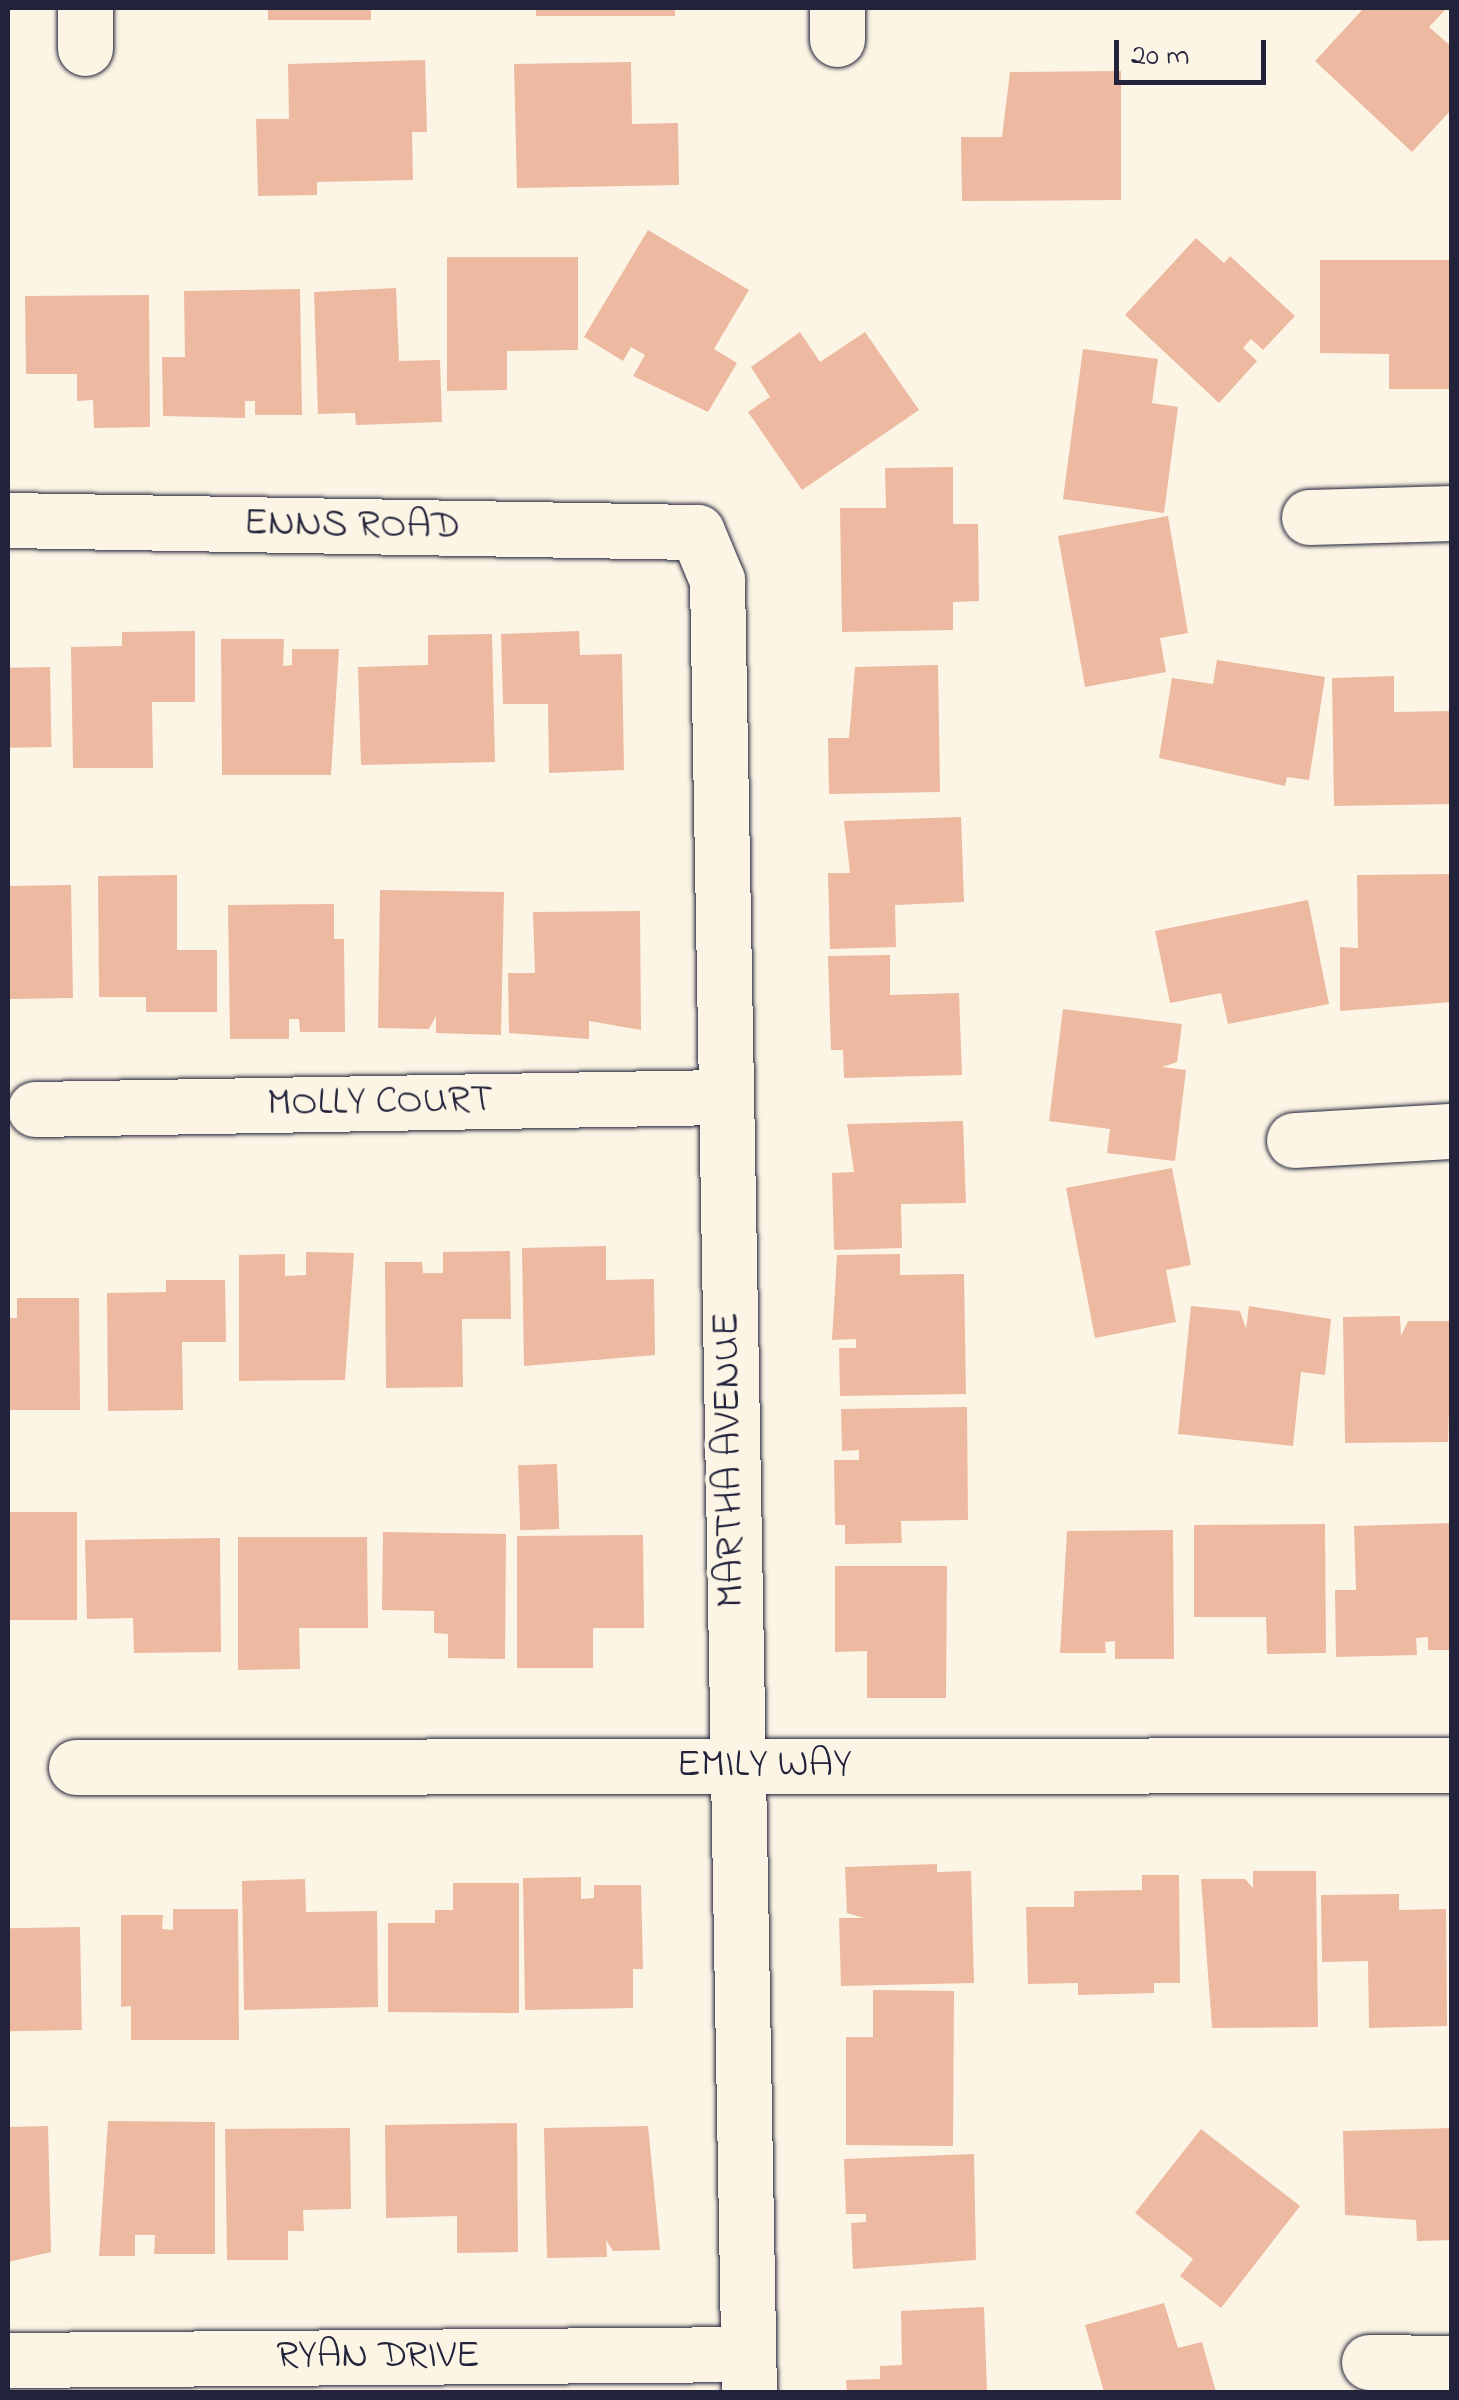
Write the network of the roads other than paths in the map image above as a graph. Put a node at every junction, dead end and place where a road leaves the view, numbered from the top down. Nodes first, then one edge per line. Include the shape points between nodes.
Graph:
1 (1452, 513) edge
2 (1309, 518) dead end
3 (8, 520) edge
4 (697, 532) joint
5 (724, 1097) junction
6 (35, 1109) dead end
7 (1452, 1131) edge
8 (1294, 1140) dead end
9 (734, 1766) junction
10 (1452, 1766) edge
11 (76, 1767) dead end
12 (8, 2360) edge
13 (1369, 2362) dead end
14 (1452, 2363) edge
15 (749, 2374) edge

1 - 2 street
3 - 4 street, ENNS ROAD
4 - 5 street, MARTHA AVENUE via 717,580
5 - 6 street, MOLLY COURT
5 - 9 street, MARTHA AVENUE
7 - 8 street
9 - 10 street, EMILY WAY
9 - 11 street, EMILY WAY
9 - 15 street, MARTHA AVENUE
12 - 15 street, RYAN DRIVE
13 - 14 street

